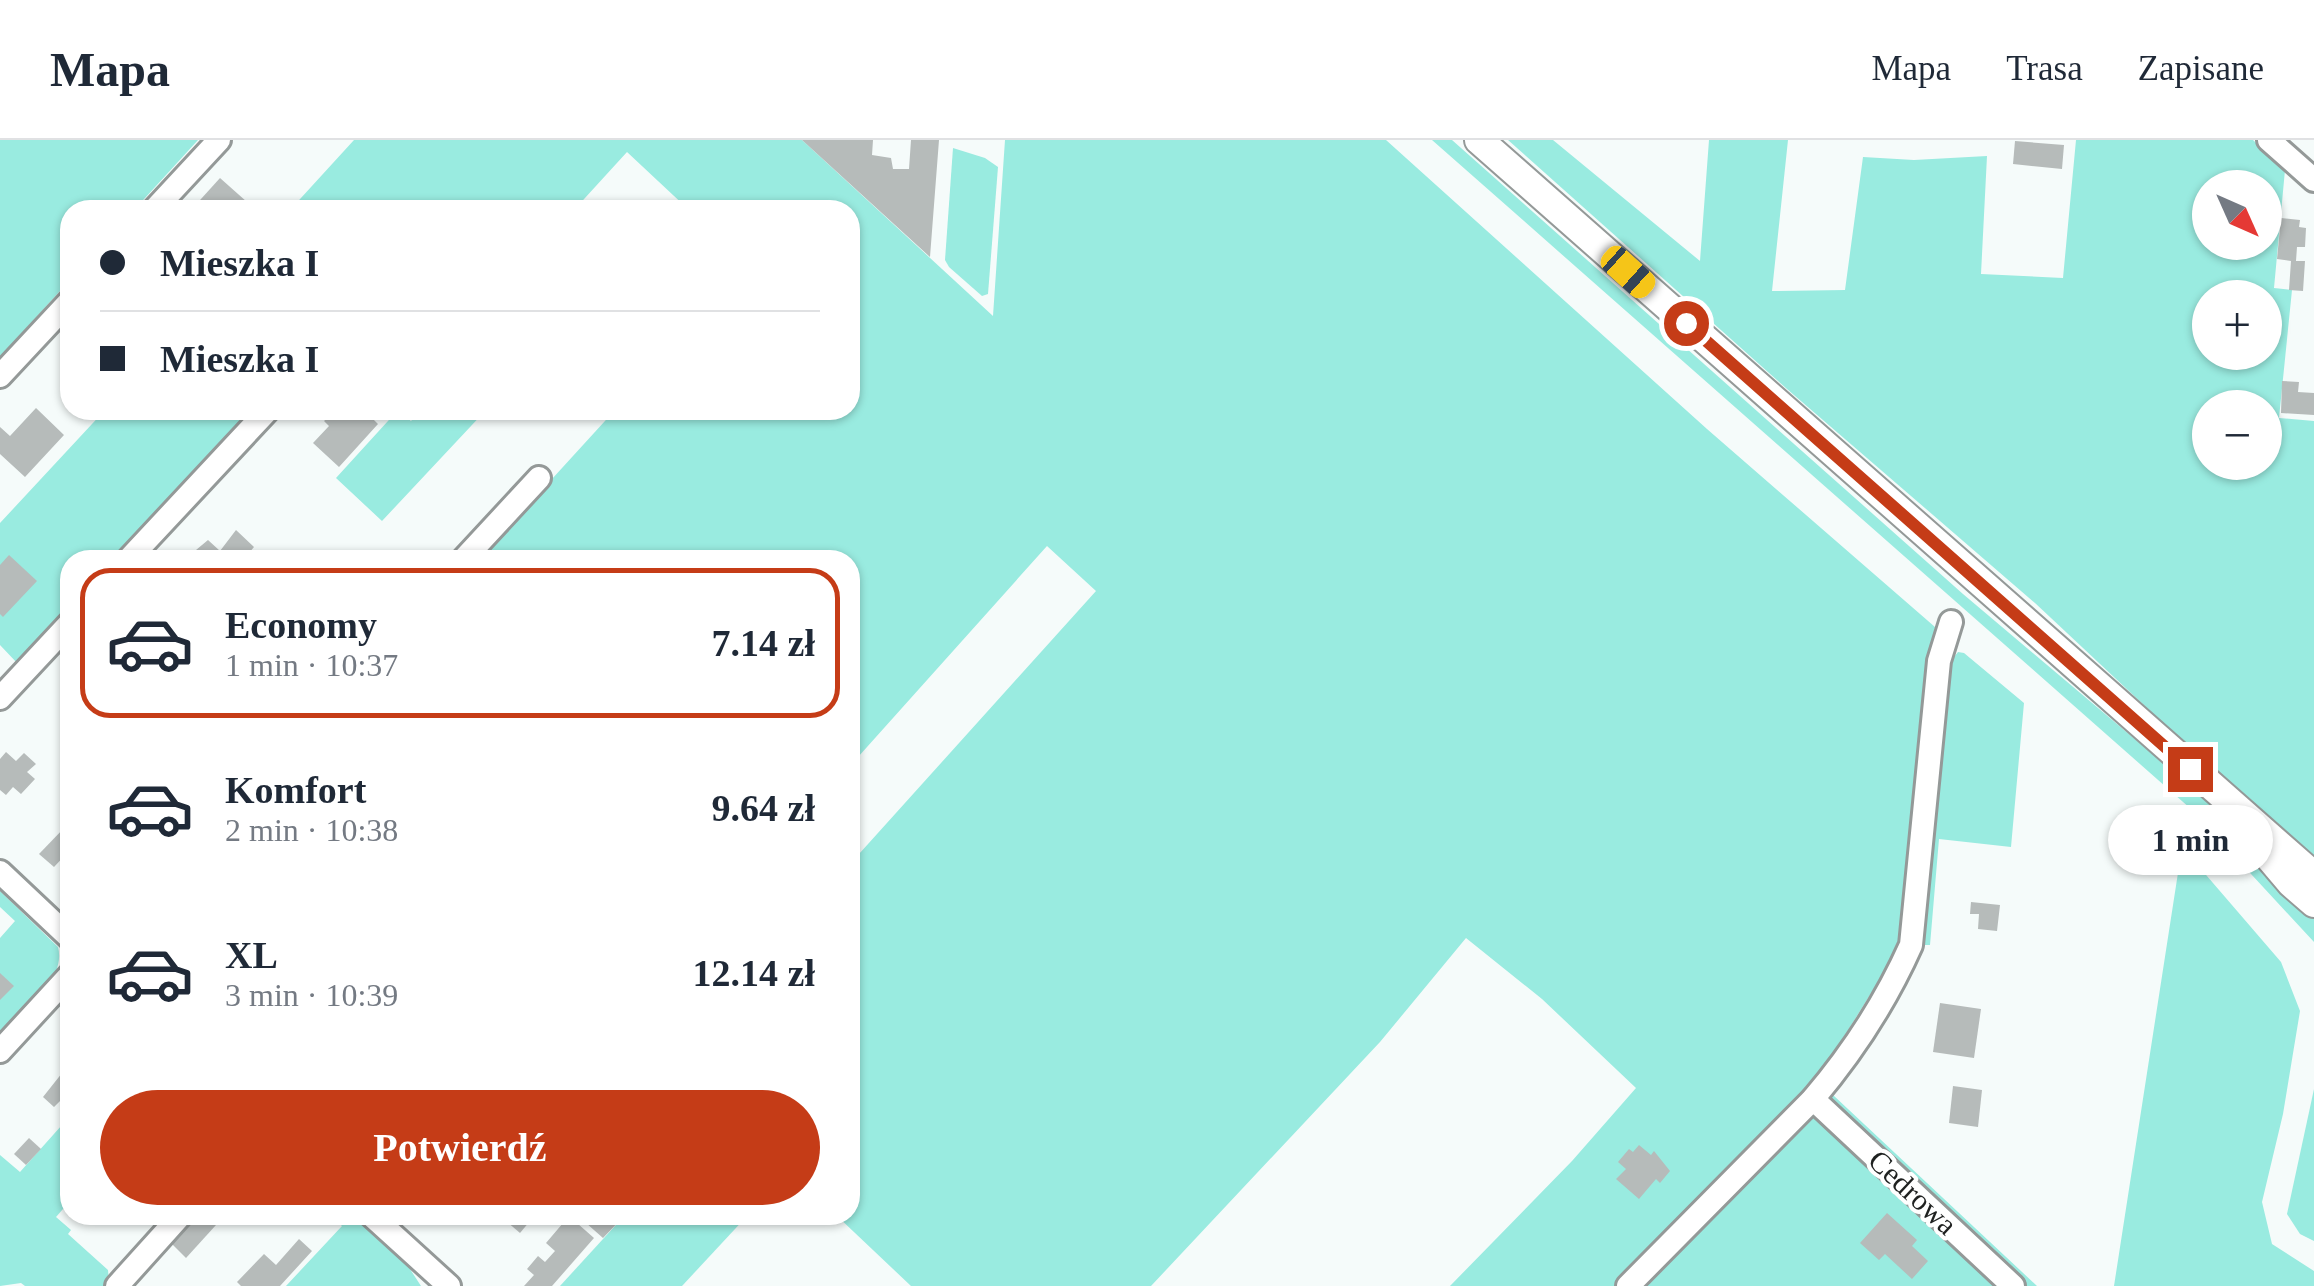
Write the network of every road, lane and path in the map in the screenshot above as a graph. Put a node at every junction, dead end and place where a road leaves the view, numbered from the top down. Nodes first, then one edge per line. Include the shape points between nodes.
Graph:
1 (219, 140) edge
2 (1480, 140) edge
3 (2269, 140) edge
4 (2314, 180) edge
5 (163, 200) edge
6 (60, 311) edge
7 (0, 376) edge
8 (259, 420) edge
9 (538, 478) dead end
10 (137, 550) edge
11 (472, 550) edge
12 (1952, 622) dead end
13 (60, 634) edge
14 (0, 698) edge
15 (2215, 791) junction
16 (0, 872) edge
17 (2314, 876) edge
18 (2314, 904) edge
19 (60, 929) edge
20 (60, 986) edge
21 (0, 1051) edge
22 (1814, 1099) junction
23 (172, 1225) edge
24 (381, 1225) edge
25 (440, 1283) edge
26 (117, 1286) edge
27 (1628, 1286) edge
28 (2013, 1286) edge

1 - 5 street
2 - 15 street
3 - 4 street
6 - 7 street
8 - 10 street
9 - 11 street
12 - 22 street via 1938,661 1910,945 1871,1020
13 - 14 street
15 - 17 street
15 - 18 street
16 - 19 street
20 - 21 street
22 - 27 street
22 - 28 street, Cedrowa
23 - 26 street
24 - 25 street

